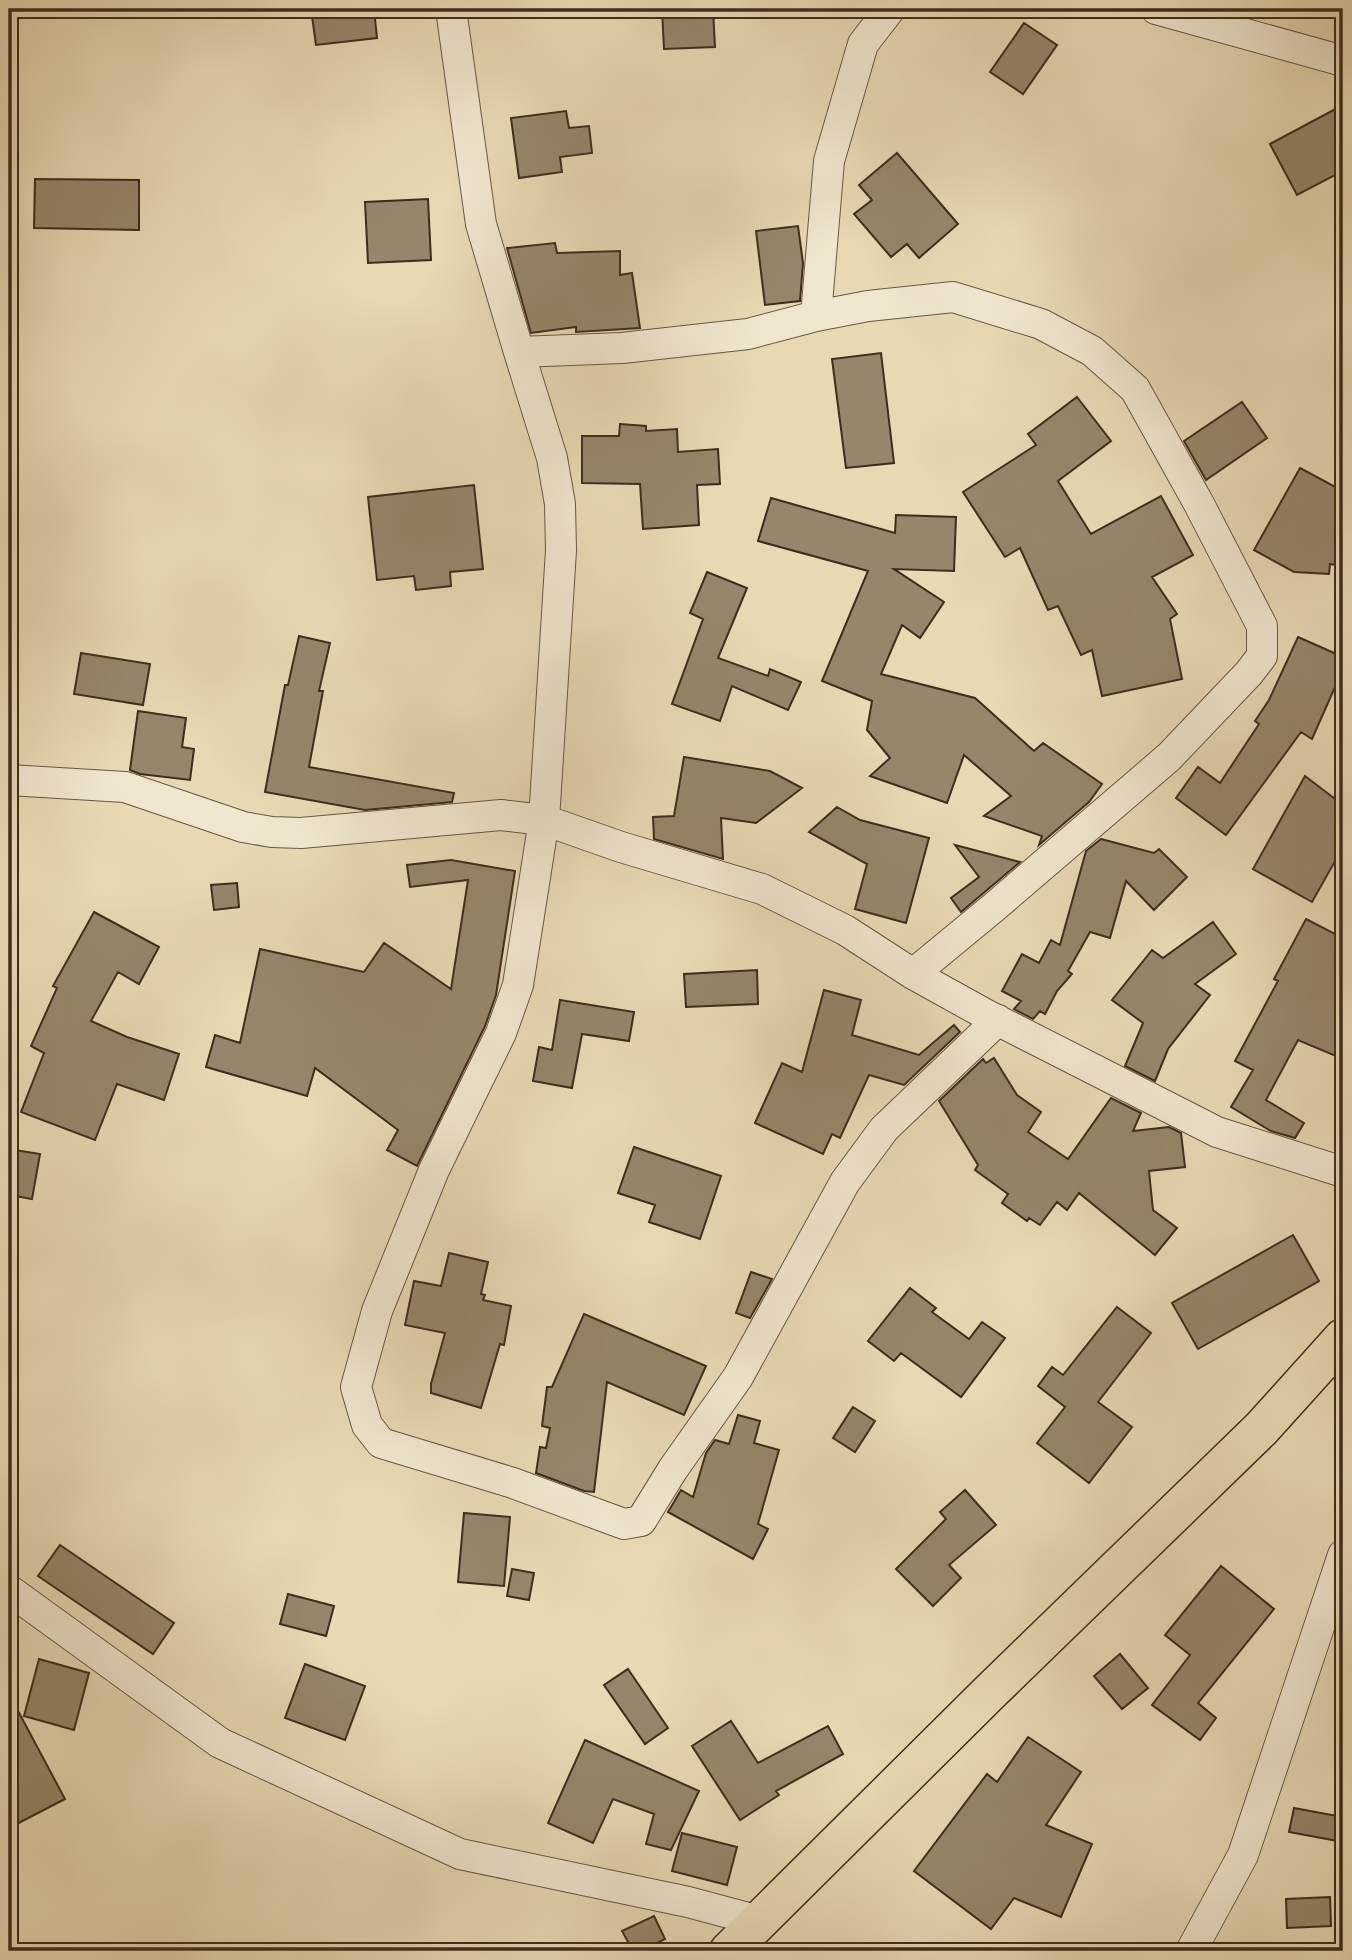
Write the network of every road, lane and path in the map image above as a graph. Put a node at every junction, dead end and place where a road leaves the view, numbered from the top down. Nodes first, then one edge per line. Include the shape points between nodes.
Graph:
1 (451, 9) edge
2 (890, 9) edge
3 (1156, 9) edge
4 (1343, 61) edge
5 (816, 316) junction
6 (519, 352) junction
7 (9, 780) edge
8 (544, 820) junction
9 (914, 974) junction
10 (998, 1020) junction
11 (1343, 1172) edge
12 (1341, 1338) edge
13 (1343, 1555) edge
14 (9, 1590) edge
15 (759, 1921) junction
16 (729, 1951) edge
17 (1191, 1951) edge

1 - 6 street via 481,223
2 - 5 street via 863,44 829,161
3 - 4 street
5 - 6 street via 748,334 622,348
5 - 9 street via 953,298 1041,324 1092,351 1135,389 1262,626 1262,656 1169,757
6 - 8 street via 552,458 560,504
7 - 8 street via 125,787 243,827 272,832 501,815
8 - 9 street via 762,889 845,930
8 - 10 street via 518,985 501,1033 434,1170 377,1311 356,1387 368,1424 381,1443 513,1483 624,1524 641,1521 738,1377 845,1182 884,1129
9 - 10 street
10 - 11 street via 1217,1132
12 - 15 main road via 1261,1429
13 - 17 street via 1243,1855
14 - 15 street via 220,1743 460,1854
15 - 16 main road

